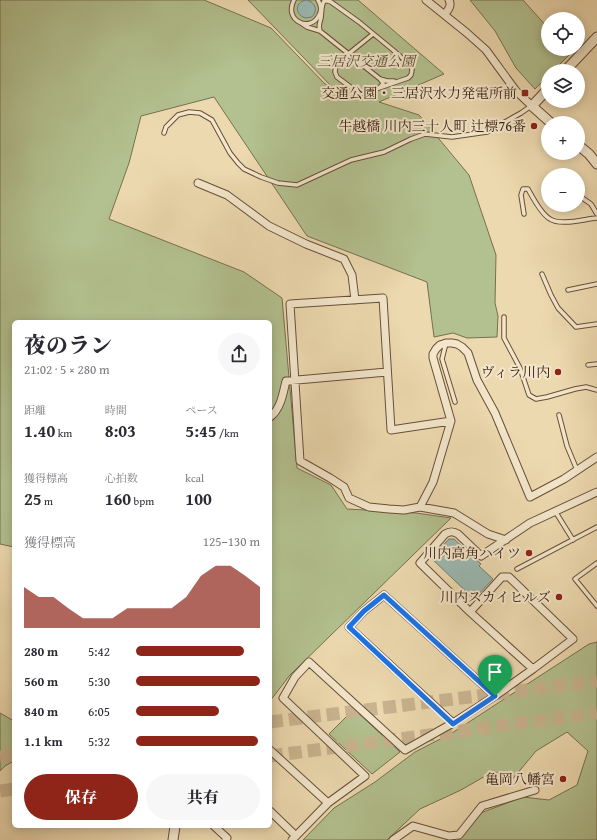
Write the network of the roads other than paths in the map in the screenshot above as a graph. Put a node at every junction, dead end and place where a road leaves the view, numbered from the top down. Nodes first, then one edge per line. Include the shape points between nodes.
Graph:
1 (294, 0) edge
2 (318, 0) edge
3 (426, 0) edge
4 (449, 0) edge
5 (321, 9) junction
6 (445, 14) junction
7 (301, 23) junction
8 (320, 31) junction
9 (373, 34) junction
10 (597, 37) edge
11 (348, 54) junction
12 (572, 64) edge
13 (380, 79) junction
14 (401, 80) junction
15 (379, 88) junction
16 (541, 97) edge
17 (532, 106) junction
18 (544, 116) edge
19 (164, 133) dead end
20 (585, 151) edge
21 (597, 164) edge
22 (198, 183) dead end
23 (585, 200) edge
24 (524, 214) dead end
25 (597, 214) edge
26 (597, 218) edge
27 (542, 274) dead end
28 (597, 284) edge
29 (568, 290) dead end
30 (355, 300) junction
31 (504, 317) dead end
32 (597, 324) edge
33 (446, 343) junction
34 (597, 364) edge
35 (588, 365) dead end
36 (387, 372) junction
37 (294, 380) junction
38 (597, 390) edge
39 (455, 402) dead end
40 (559, 415) dead end
41 (272, 416) edge
42 (451, 421) junction
43 (597, 457) edge
44 (577, 470) junction
45 (597, 492) edge
46 (420, 507) junction
47 (555, 511) junction
48 (597, 527) edge
49 (506, 540) junction
50 (573, 540) junction
51 (597, 563) edge
52 (517, 569) dead end
53 (597, 606) edge
54 (470, 612) junction
55 (533, 670) junction
56 (495, 696) junction
57 (453, 724) junction
58 (272, 752) edge
59 (535, 790) dead end
60 (328, 803) junction
61 (272, 813) edge
62 (175, 828) edge
63 (216, 828) edge
64 (294, 838) edge
65 (173, 840) edge
66 (226, 840) edge
67 (393, 840) edge

1 - 7 lane via 292,14
2 - 5 lane
3 - 6 street
4 - 6 street via 450,7
5 - 7 lane via 315,21
5 - 8 lane via 318,26
5 - 9 lane via 324,2 331,2
6 - 17 street via 486,50 516,91
7 - 8 lane
8 - 11 lane
9 - 11 lane
9 - 14 lane via 411,66 411,75
10 - 12 street
11 - 13 lane
11 - 15 lane via 336,64 337,77 360,92 366,93
13 - 14 lane via 393,82
13 - 15 lane via 383,83
14 - 15 lane
16 - 17 street
17 - 18 street
17 - 19 lane via 487,132 452,136 425,134 384,152 351,160 297,185 278,183 244,169 230,153 212,120 200,113 189,112 178,116 166,127
20 - 21 street
22 - 30 street via 227,195 269,226 344,259 352,275
23 - 25 lane
24 - 26 lane via 521,195 523,190 528,189 544,213 556,222
27 - 32 lane via 558,308 576,327
28 - 29 lane
30 - 36 street via 383,298
30 - 37 street via 290,304
31 - 38 lane via 504,338 520,368 529,395 536,399 586,387
33 - 39 lane via 442,359
33 - 42 street via 436,349 433,358
33 - 44 street via 457,344 468,353 477,380 495,413 530,497 564,480
34 - 35 lane
36 - 37 street
36 - 42 street via 391,430
37 - 41 street via 286,380 280,403
37 - 46 street via 300,461 344,487 349,498 369,507 404,510
40 - 44 lane via 567,446
42 - 46 street via 433,482
43 - 44 street
45 - 47 street
46 - 49 street via 454,513 488,534
47 - 49 street via 530,523
47 - 50 lane
48 - 50 lane
49 - 54 street via 481,556 458,534 450,532 445,534 420,563
50 - 52 lane
51 - 53 lane via 575,579
54 - 55 street
54 - 55 street via 502,577 509,577 573,639
55 - 56 street
56 - 57 street
56 - 57 street via 384,595 349,627
57 - 60 street via 405,750 309,662 295,677 283,698 366,776
58 - 60 street
59 - 67 street via 482,806 459,835 449,836 413,826
60 - 64 street
61 - 64 street
62 - 65 street
63 - 66 street via 227,838

